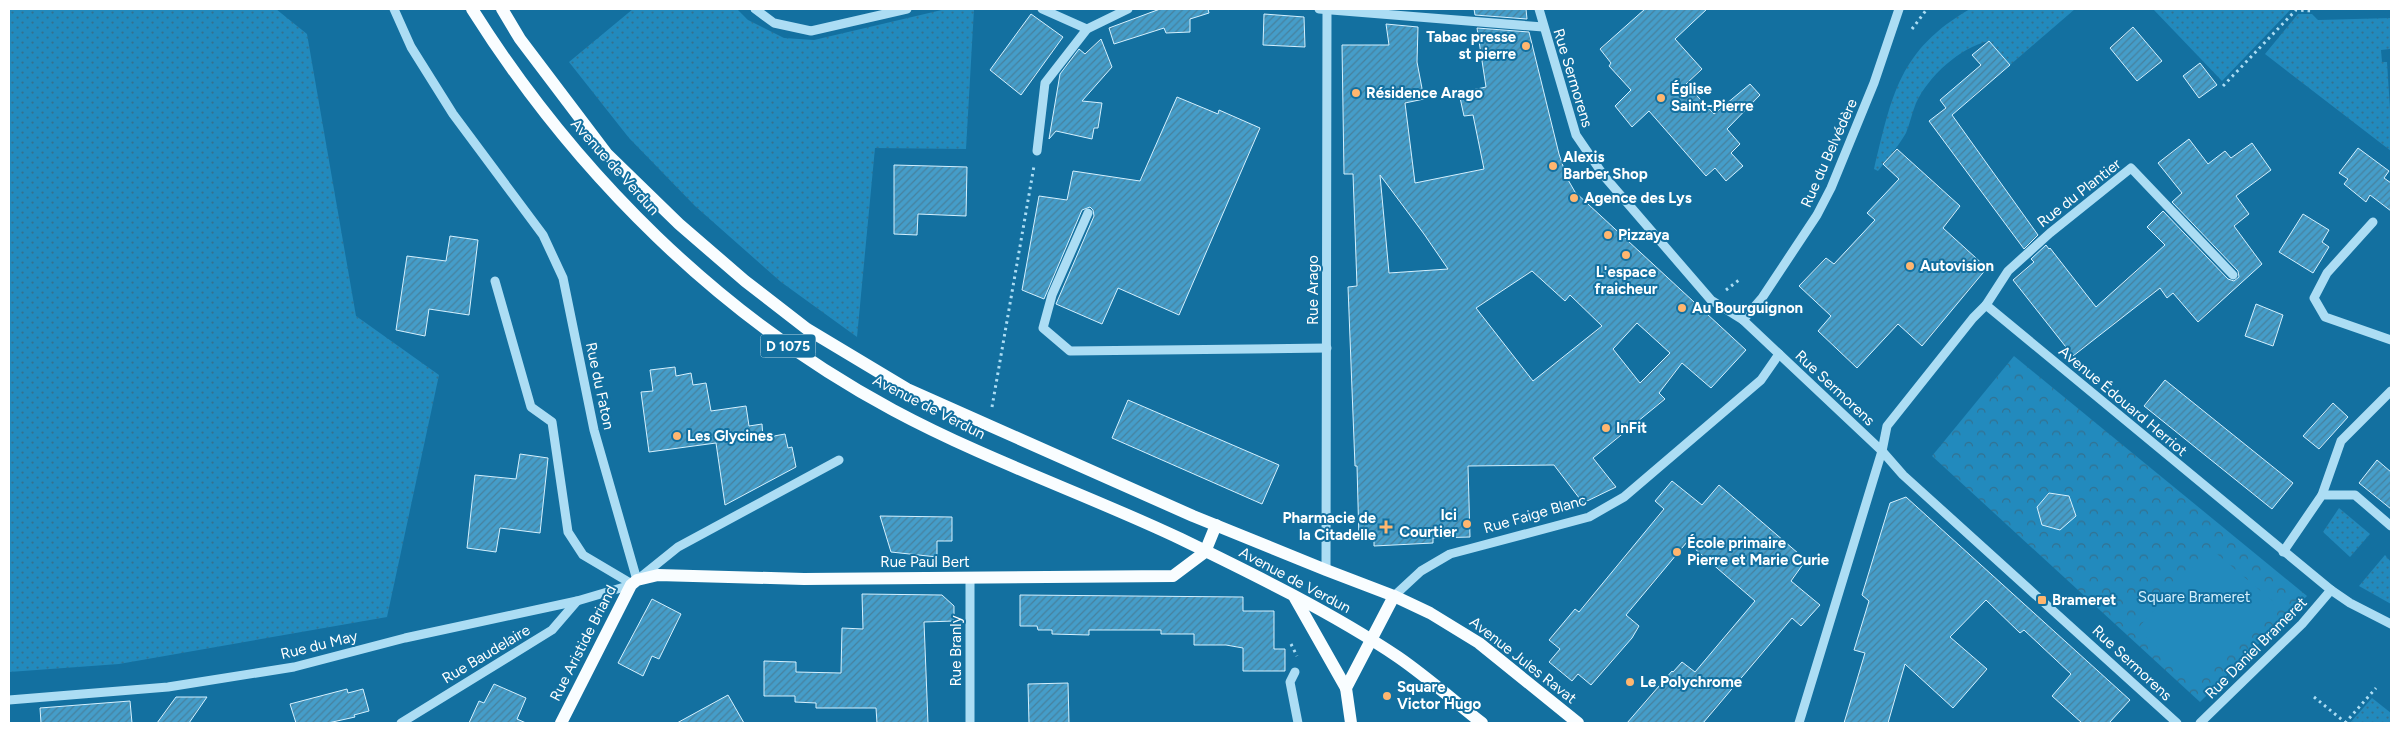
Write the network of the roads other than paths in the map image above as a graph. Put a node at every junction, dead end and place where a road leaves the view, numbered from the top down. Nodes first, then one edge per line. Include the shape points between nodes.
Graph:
1 (394, 9) edge
2 (472, 9) edge
3 (502, 9) edge
4 (754, 9) edge
5 (907, 9) edge
6 (1042, 9) edge
7 (1124, 9) edge
8 (1319, 9) edge
9 (1327, 9) edge
10 (1538, 9) edge
11 (1899, 9) edge
12 (1543, 26) junction
13 (1087, 29) junction
14 (1037, 150) road end
15 (1088, 213) dead end
16 (2373, 222) dead end
17 (2233, 275) dead end
18 (495, 281) dead end
19 (1986, 305) junction
20 (1743, 320) junction
21 (2391, 340) edge
22 (1327, 348) junction
23 (1780, 354) junction
24 (2391, 391) edge
25 (1882, 451) junction
26 (839, 460) dead end
27 (2322, 495) junction
28 (1216, 525) junction
29 (2391, 526) edge
30 (1205, 552) junction
31 (2283, 552) junction
32 (1326, 570) junction
33 (970, 578) junction
34 (634, 583) junction
35 (2330, 590) junction
36 (1394, 596) junction
37 (1295, 598) junction
38 (577, 600) junction
39 (2391, 624) edge
40 (1371, 639) junction
41 (1295, 672) dead end
42 (1346, 688) junction
43 (9, 700) edge
44 (402, 723) edge
45 (561, 723) edge
46 (970, 723) edge
47 (1298, 723) edge
48 (1350, 723) edge
49 (1482, 723) edge
50 (1578, 723) edge
51 (1799, 723) edge
52 (2176, 723) edge
53 (2200, 723) edge

1 - 34 street, Rue du Faton via 411,47 453,114 544,235 563,278 594,430
2 - 30 main road, Avenue de Verdun / D 1075 via 503,58 600,178 670,249 731,303 794,350 893,410
3 - 28 main road, Avenue de Verdun / D 1075 via 520,39 607,154 687,230 807,329 907,389
4 - 5 street via 774,23 811,31
6 - 13 street
7 - 13 street
8 - 9 street
9 - 12 street
9 - 22 street, Rue Arago
10 - 12 street, Rue Sermorens
11 - 20 street, Rue du Belvédère via 1874,83 1831,188 1767,290
12 - 20 street, Rue Sermorens via 1581,143 1604,176 1711,300
13 - 14 street via 1045,83
15 - 22 street via 1052,295 1043,328 1070,351
16 - 21 street via 2327,274 2314,298 2325,317
17 - 19 street, Rue du Plantier via 2131,168 2029,252 2008,272
18 - 34 street via 531,407 552,422 568,532 583,555
19 - 25 street via 1887,426
19 - 31 street, Avenue Édouard Herriot
20 - 23 street, Rue Sermorens
22 - 32 street, Rue Arago
23 - 25 street, Rue Sermorens
23 - 36 street, Rue Faige Blanc via 1761,380 1624,497 1589,517 1450,554 1421,571
24 - 27 street via 2341,442
25 - 51 street
25 - 52 street, Rue Sermorens via 1903,475
26 - 34 street via 678,547
27 - 29 street via 2355,495
27 - 31 street
28 - 30 main road
28 - 32 main road, Avenue de Verdun
30 - 33 main road, Rue Paul Bert via 1173,576
30 - 37 main road, Avenue de Verdun
31 - 35 street, Avenue Édouard Herriot
32 - 36 main road, Avenue de Verdun
33 - 34 main road, Rue Paul Bert via 804,580 658,575
33 - 46 street, Rue Branly
34 - 38 street, Rue du May
34 - 45 main road, Rue Aristide Briand
35 - 39 street, Avenue Édouard Herriot
35 - 53 street, Rue Daniel Brameret via 2296,630
36 - 40 main road, Rue Faige Blanc
36 - 50 main road, Avenue Jules Ravat via 1430,613 1479,643
37 - 40 main road, Avenue de Verdun
37 - 42 main road
38 - 43 street, Rue du May via 405,638 294,667 168,687
38 - 44 street, Rue Baudelaire via 552,630
40 - 42 main road, Rue Faige Blanc
40 - 49 main road
41 - 47 street via 1290,682
42 - 48 main road

